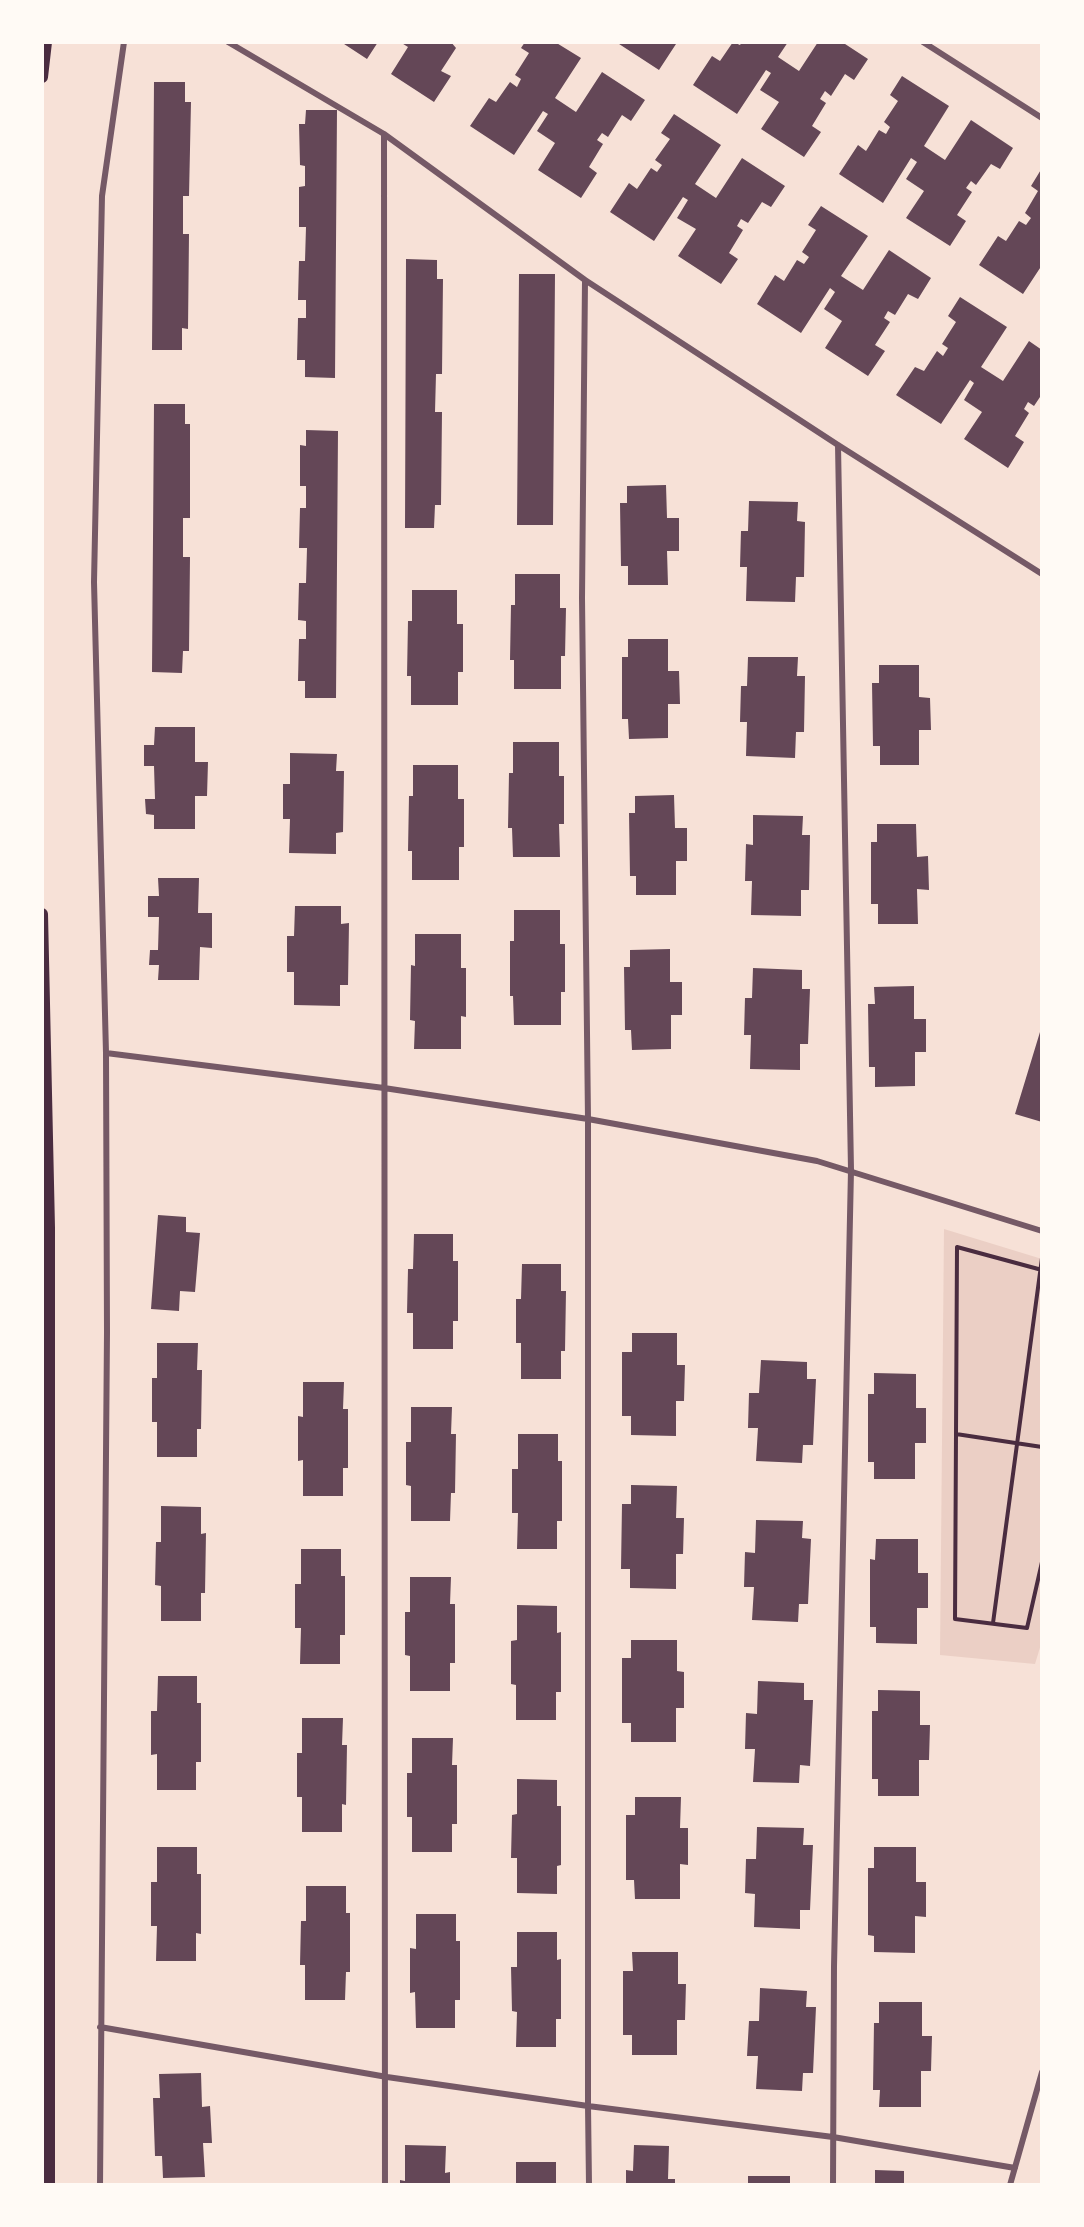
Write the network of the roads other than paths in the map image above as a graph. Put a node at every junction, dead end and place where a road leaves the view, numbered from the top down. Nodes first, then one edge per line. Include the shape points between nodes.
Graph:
1 (46, 42) edge
2 (124, 42) edge
3 (228, 42) edge
4 (923, 42) edge
5 (42, 77) edge
6 (1042, 118) edge
7 (384, 134) junction
8 (585, 280) junction
9 (838, 446) junction
10 (1042, 574) edge
11 (42, 914) edge
12 (106, 1053) junction
13 (384, 1088) junction
14 (588, 1119) junction
15 (851, 1170) junction
16 (1042, 1231) edge
17 (100, 2027) junction
18 (1042, 2072) edge
19 (387, 2077) junction
20 (588, 2106) junction
21 (834, 2137) junction
22 (1015, 2168) junction
23 (49, 2185) edge
24 (100, 2185) edge
25 (385, 2185) edge
26 (589, 2185) edge
27 (833, 2185) edge
28 (1010, 2185) edge

1 - 5 main road
2 - 12 street via 102,196 94,570
3 - 7 street
4 - 6 street
7 - 8 street
7 - 13 street
8 - 9 street
8 - 14 street via 582,598
9 - 10 street
9 - 15 street
11 - 23 main road via 49,1227
12 - 13 street
12 - 17 street
13 - 14 street
13 - 19 street
14 - 15 street
14 - 20 street
15 - 16 street
15 - 21 street via 834,1966
17 - 19 street
17 - 24 street
18 - 22 street
19 - 20 street
19 - 25 street
20 - 21 street
20 - 26 street
21 - 22 street
21 - 27 street
22 - 28 street

